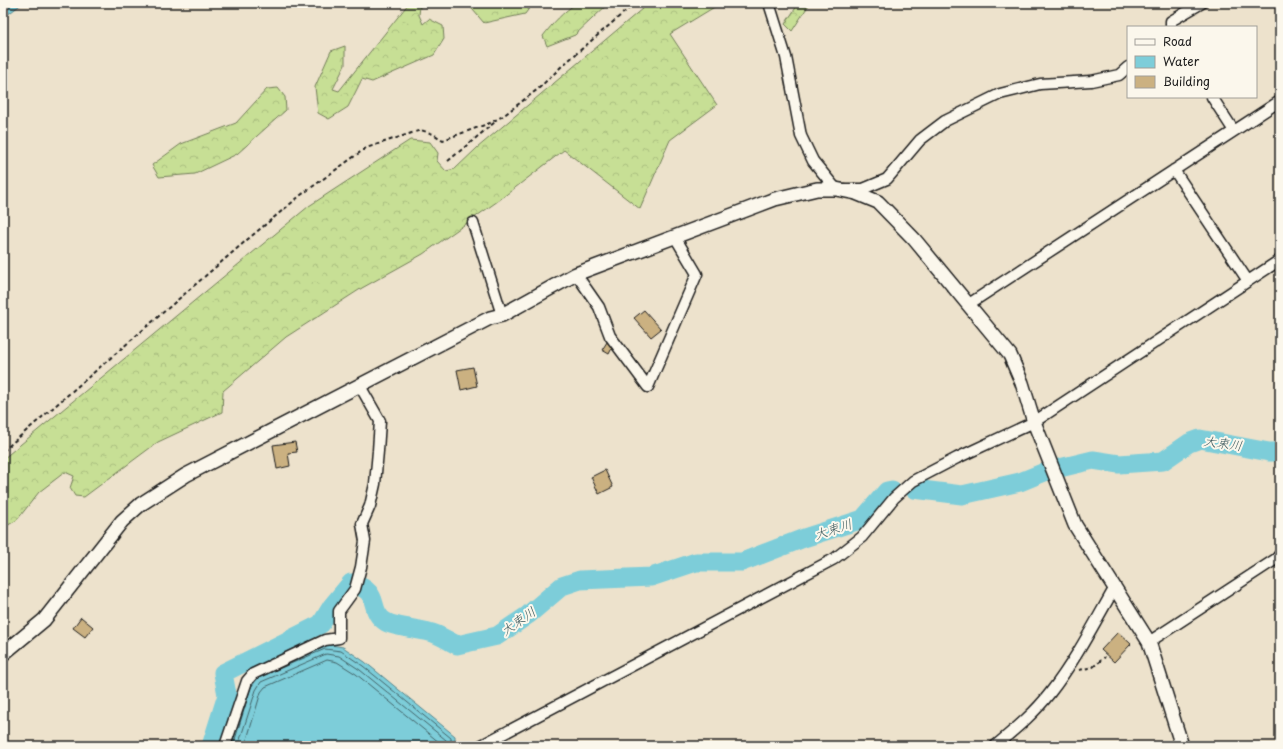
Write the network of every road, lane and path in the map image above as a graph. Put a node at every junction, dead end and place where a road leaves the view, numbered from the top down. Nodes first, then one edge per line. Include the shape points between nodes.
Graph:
1 (635, 3) edge
2 (769, 3) edge
3 (1202, 3) edge
4 (1171, 26) edge
5 (1127, 68) edge
6 (1213, 98) edge
7 (1280, 101) edge
8 (498, 119) junction
9 (1234, 131) junction
10 (448, 162) dead end
11 (1174, 170) junction
12 (836, 189) junction
13 (473, 222) dead end
14 (675, 236) junction
15 (1280, 260) edge
16 (576, 274) junction
17 (1248, 281) junction
18 (969, 304) junction
19 (502, 315) junction
20 (360, 386) junction
21 (1034, 422) junction
22 (3, 451) edge
23 (1280, 554) edge
24 (1114, 589) junction
25 (1149, 642) junction
26 (3, 654) edge
27 (1105, 657) dead end
28 (1065, 671) junction
29 (225, 746) edge
30 (480, 746) edge
31 (994, 746) edge
32 (1182, 746) edge

1 - 8 path via 538,89
2 - 12 street via 786,57 801,136 813,161
3 - 4 street via 1171,22
5 - 12 street via 1119,75 1090,81 1040,84 1000,94 944,121 920,140 887,179 863,190
6 - 9 street
7 - 9 street
8 - 10 path
8 - 22 path via 443,140 420,130 366,148 301,195 248,239
9 - 11 street
11 - 17 street
11 - 18 street
12 - 14 street via 817,189 775,199
12 - 18 street via 856,193 878,202 914,239
13 - 19 street
14 - 16 street
14 - 16 street via 697,274 648,387 610,336 599,307
15 - 17 street
16 - 19 street
17 - 21 street
18 - 21 street via 1010,355
19 - 20 street via 490,318
20 - 26 street via 186,475 141,504 122,521 44,620
20 - 29 street via 380,421 375,484 370,506 362,524 365,541 356,585 339,611 339,638 325,640 253,674 247,681
21 - 24 street via 1074,526
21 - 30 street via 913,481 894,498 862,537 834,559
23 - 25 street
24 - 25 street
24 - 28 street
25 - 32 street
27 - 28 path via 1093,667
28 - 31 street via 1050,694 1028,718

